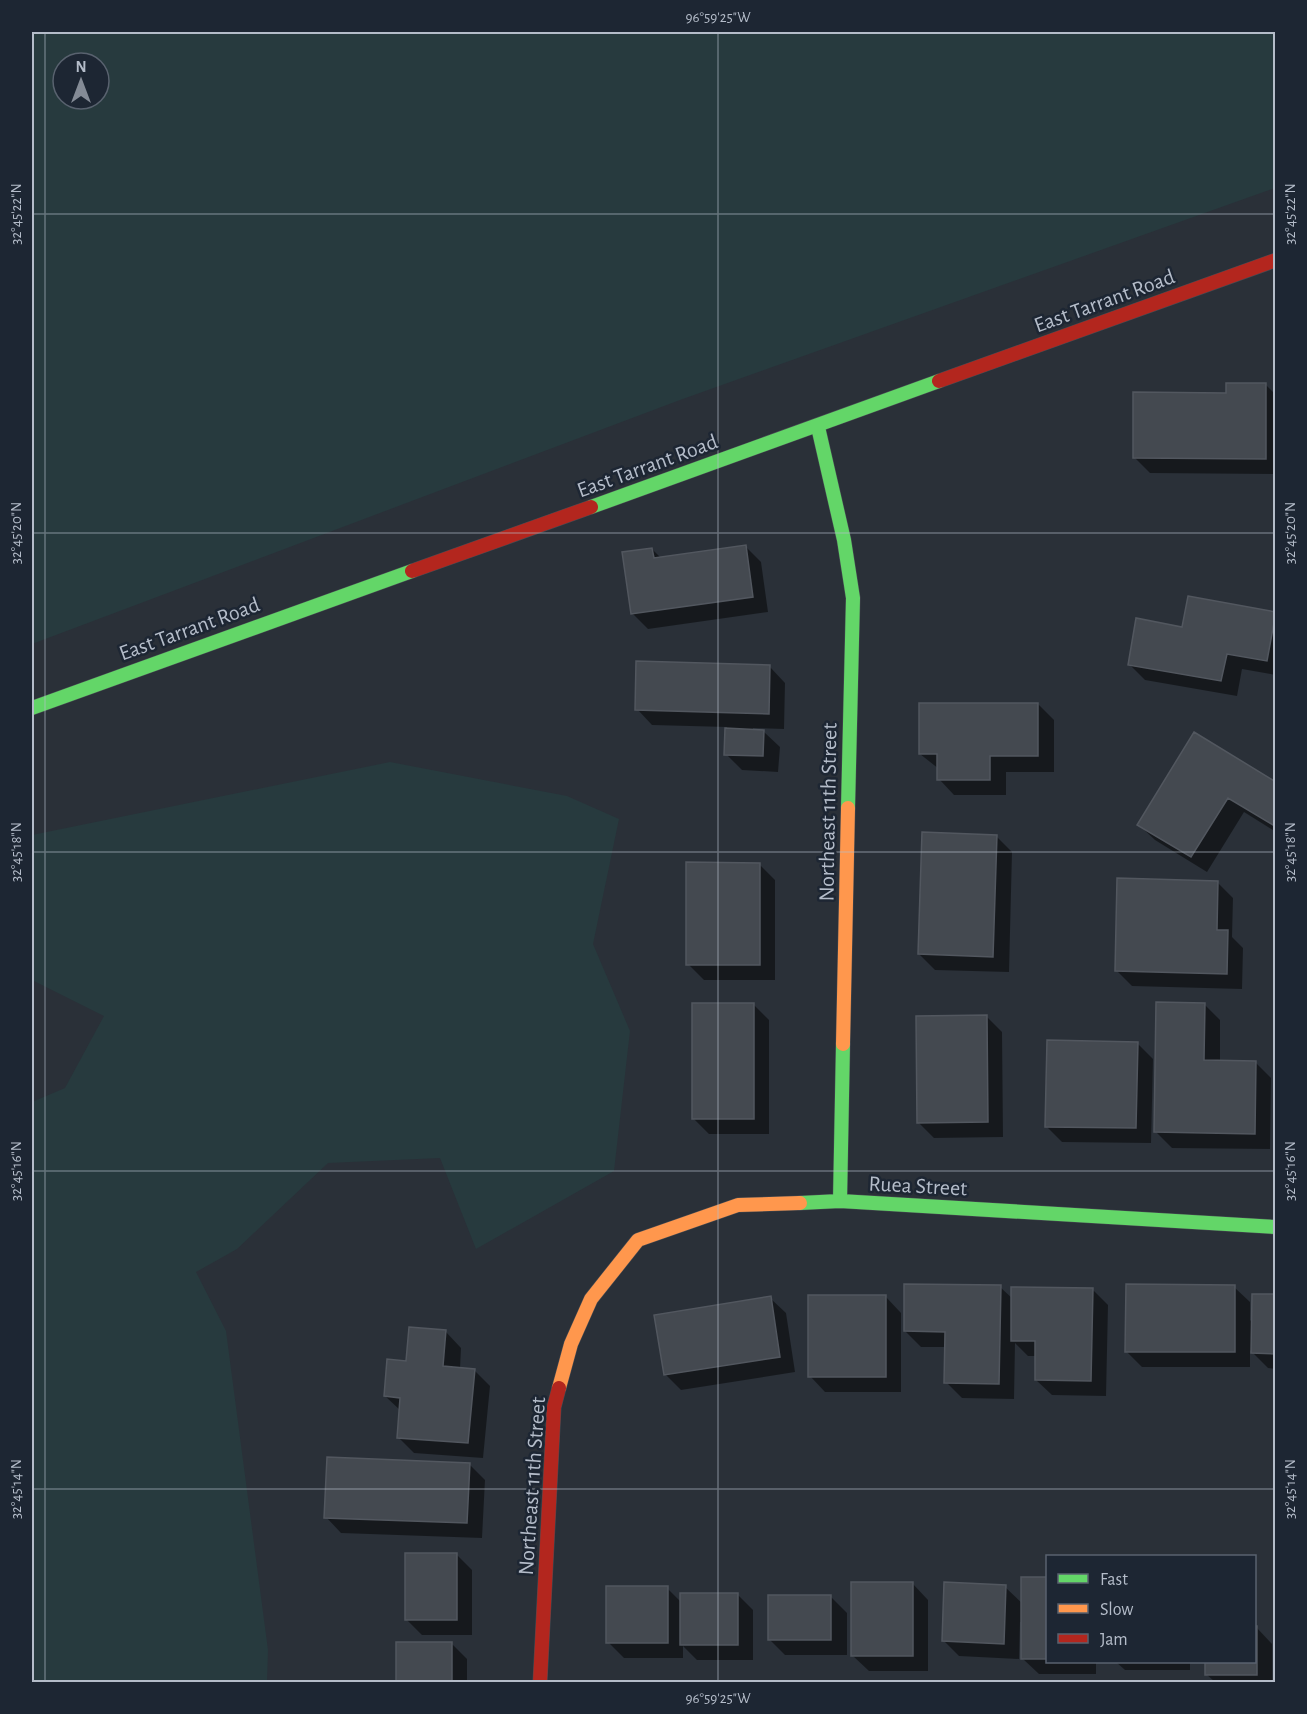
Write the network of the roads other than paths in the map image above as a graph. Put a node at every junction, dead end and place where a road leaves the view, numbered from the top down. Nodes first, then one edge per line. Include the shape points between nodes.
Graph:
1 (1275, 260) edge
2 (818, 427) junction
3 (32, 708) edge
4 (840, 1201) junction
5 (1275, 1227) edge
6 (591, 1299) joint
7 (540, 1683) edge

1 - 2 street, East Tarrant Road
2 - 3 street, East Tarrant Road
2 - 4 street, Northeast 11th Street via 853,598
4 - 5 street, Ruea Street
4 - 6 street, Ruea Street via 738,1205 638,1240
6 - 7 street, Northeast 11th Street via 572,1344 554,1407

